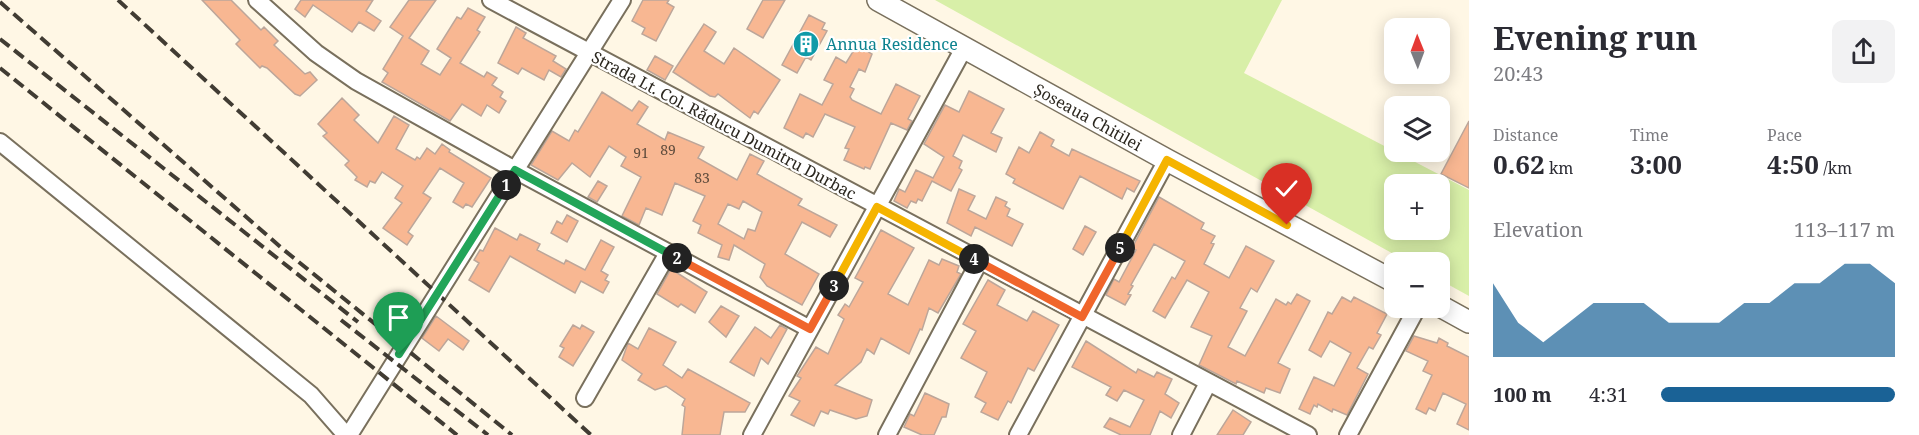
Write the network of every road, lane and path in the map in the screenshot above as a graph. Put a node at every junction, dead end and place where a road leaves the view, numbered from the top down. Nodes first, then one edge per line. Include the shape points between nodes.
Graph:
1 (257, 0) edge
2 (491, 0) edge
3 (622, 0) edge
4 (878, 0) edge
5 (964, 48) junction
6 (588, 53) junction
7 (0, 142) edge
8 (1167, 160) junction
9 (515, 170) junction
10 (877, 207) junction
11 (668, 253) junction
12 (979, 262) junction
13 (1384, 276) edge
14 (1450, 312) edge
15 (1082, 317) junction
16 (1412, 318) edge
17 (1469, 322) edge
18 (810, 329) junction
19 (1208, 383) junction
20 (585, 398) dead end
21 (347, 435) edge
22 (752, 435) edge
23 (887, 435) edge
24 (1018, 435) edge
25 (1181, 435) edge
26 (1308, 435) edge
27 (1348, 435) edge

1 - 9 street via 316,53 356,81
2 - 6 street, Strada Lt. Col. Răducu Dumitru Durbac
3 - 6 street
4 - 5 main road, Șoseaua Chitilei
5 - 8 main road, Șoseaua Chitilei
5 - 10 street
6 - 9 street
6 - 10 street, Strada Lt. Col. Răducu Dumitru Durbac
7 - 21 street via 311,395
8 - 13 main road, Șoseaua Chitilei
8 - 15 street
9 - 11 street
9 - 21 street
10 - 12 street, Strada Lt. Col. Răducu Dumitru Durbac
10 - 18 street
11 - 18 street
11 - 20 street
12 - 15 street, Strada Lt. Col. Răducu Dumitru Durbac
12 - 23 street
14 - 17 main road
15 - 19 street, Strada Lt. Col. Răducu Dumitru Durbac
15 - 24 street
16 - 27 street
18 - 22 street
19 - 25 street
19 - 26 street, Strada Lt. Col. Răducu Dumitru Durbac

